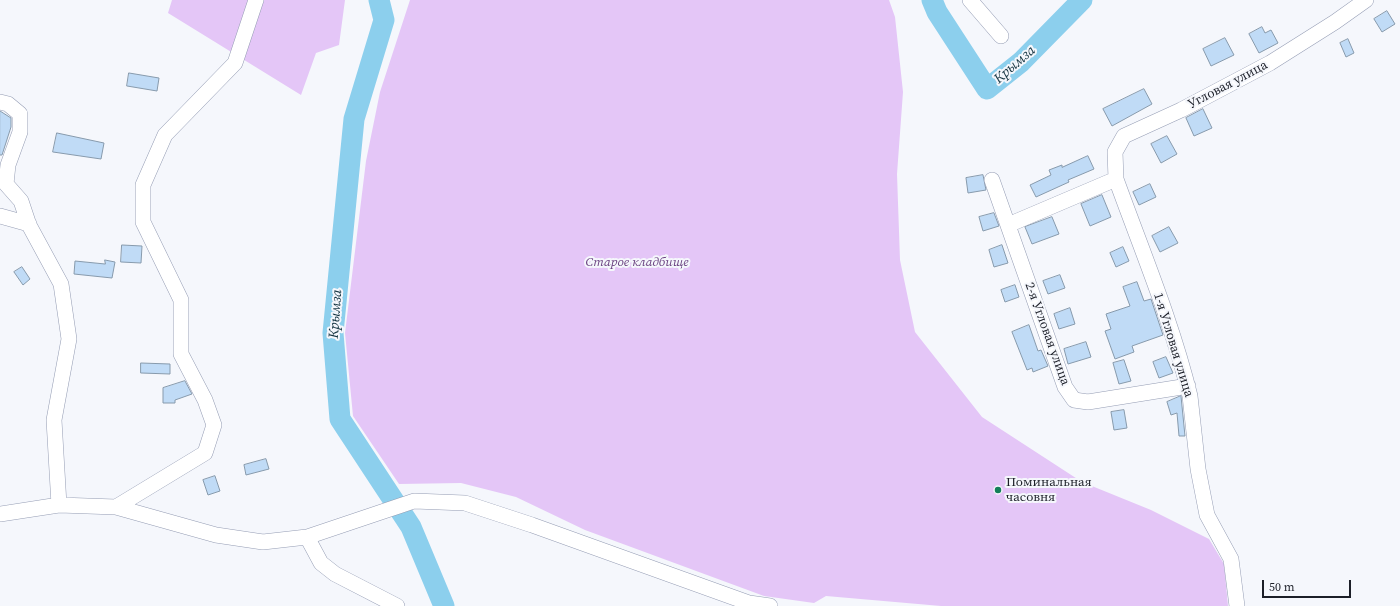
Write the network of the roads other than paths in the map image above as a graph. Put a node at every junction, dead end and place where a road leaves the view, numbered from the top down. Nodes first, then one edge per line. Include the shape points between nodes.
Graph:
1 (256, 0) edge
2 (970, 0) edge
3 (1366, 0) edge
4 (1001, 36) dead end
5 (0, 102) edge
6 (1116, 179) junction
7 (992, 180) dead end
8 (0, 216) edge
9 (29, 224) junction
10 (1008, 225) junction
11 (1188, 386) junction
12 (59, 505) junction
13 (116, 507) junction
14 (0, 514) edge
15 (306, 537) junction
16 (397, 606) edge
17 (770, 606) edge
18 (1237, 606) edge

1 - 13 street via 236,63 165,135 143,185 143,222 181,300 181,354 205,400 214,425 205,453
2 - 4 street
3 - 6 street, Угловая улица via 1270,63 1181,110 1124,136 1115,152
5 - 9 street via 8,104 20,114 20,132 8,165 6,184 21,200
6 - 10 street
6 - 11 street, 1-я Угловая улица
7 - 10 street, 2-я Угловая улица
8 - 9 street
9 - 12 street via 61,284 69,339 54,420
10 - 11 street, 2-я Угловая улица via 1065,388 1074,400 1088,402
11 - 18 street, 1-я Угловая улица via 1198,469 1207,515 1231,559
12 - 13 street
12 - 14 street
13 - 15 street via 216,535 263,542
15 - 16 street via 321,563 335,574
15 - 17 street via 414,501 465,503 750,603

